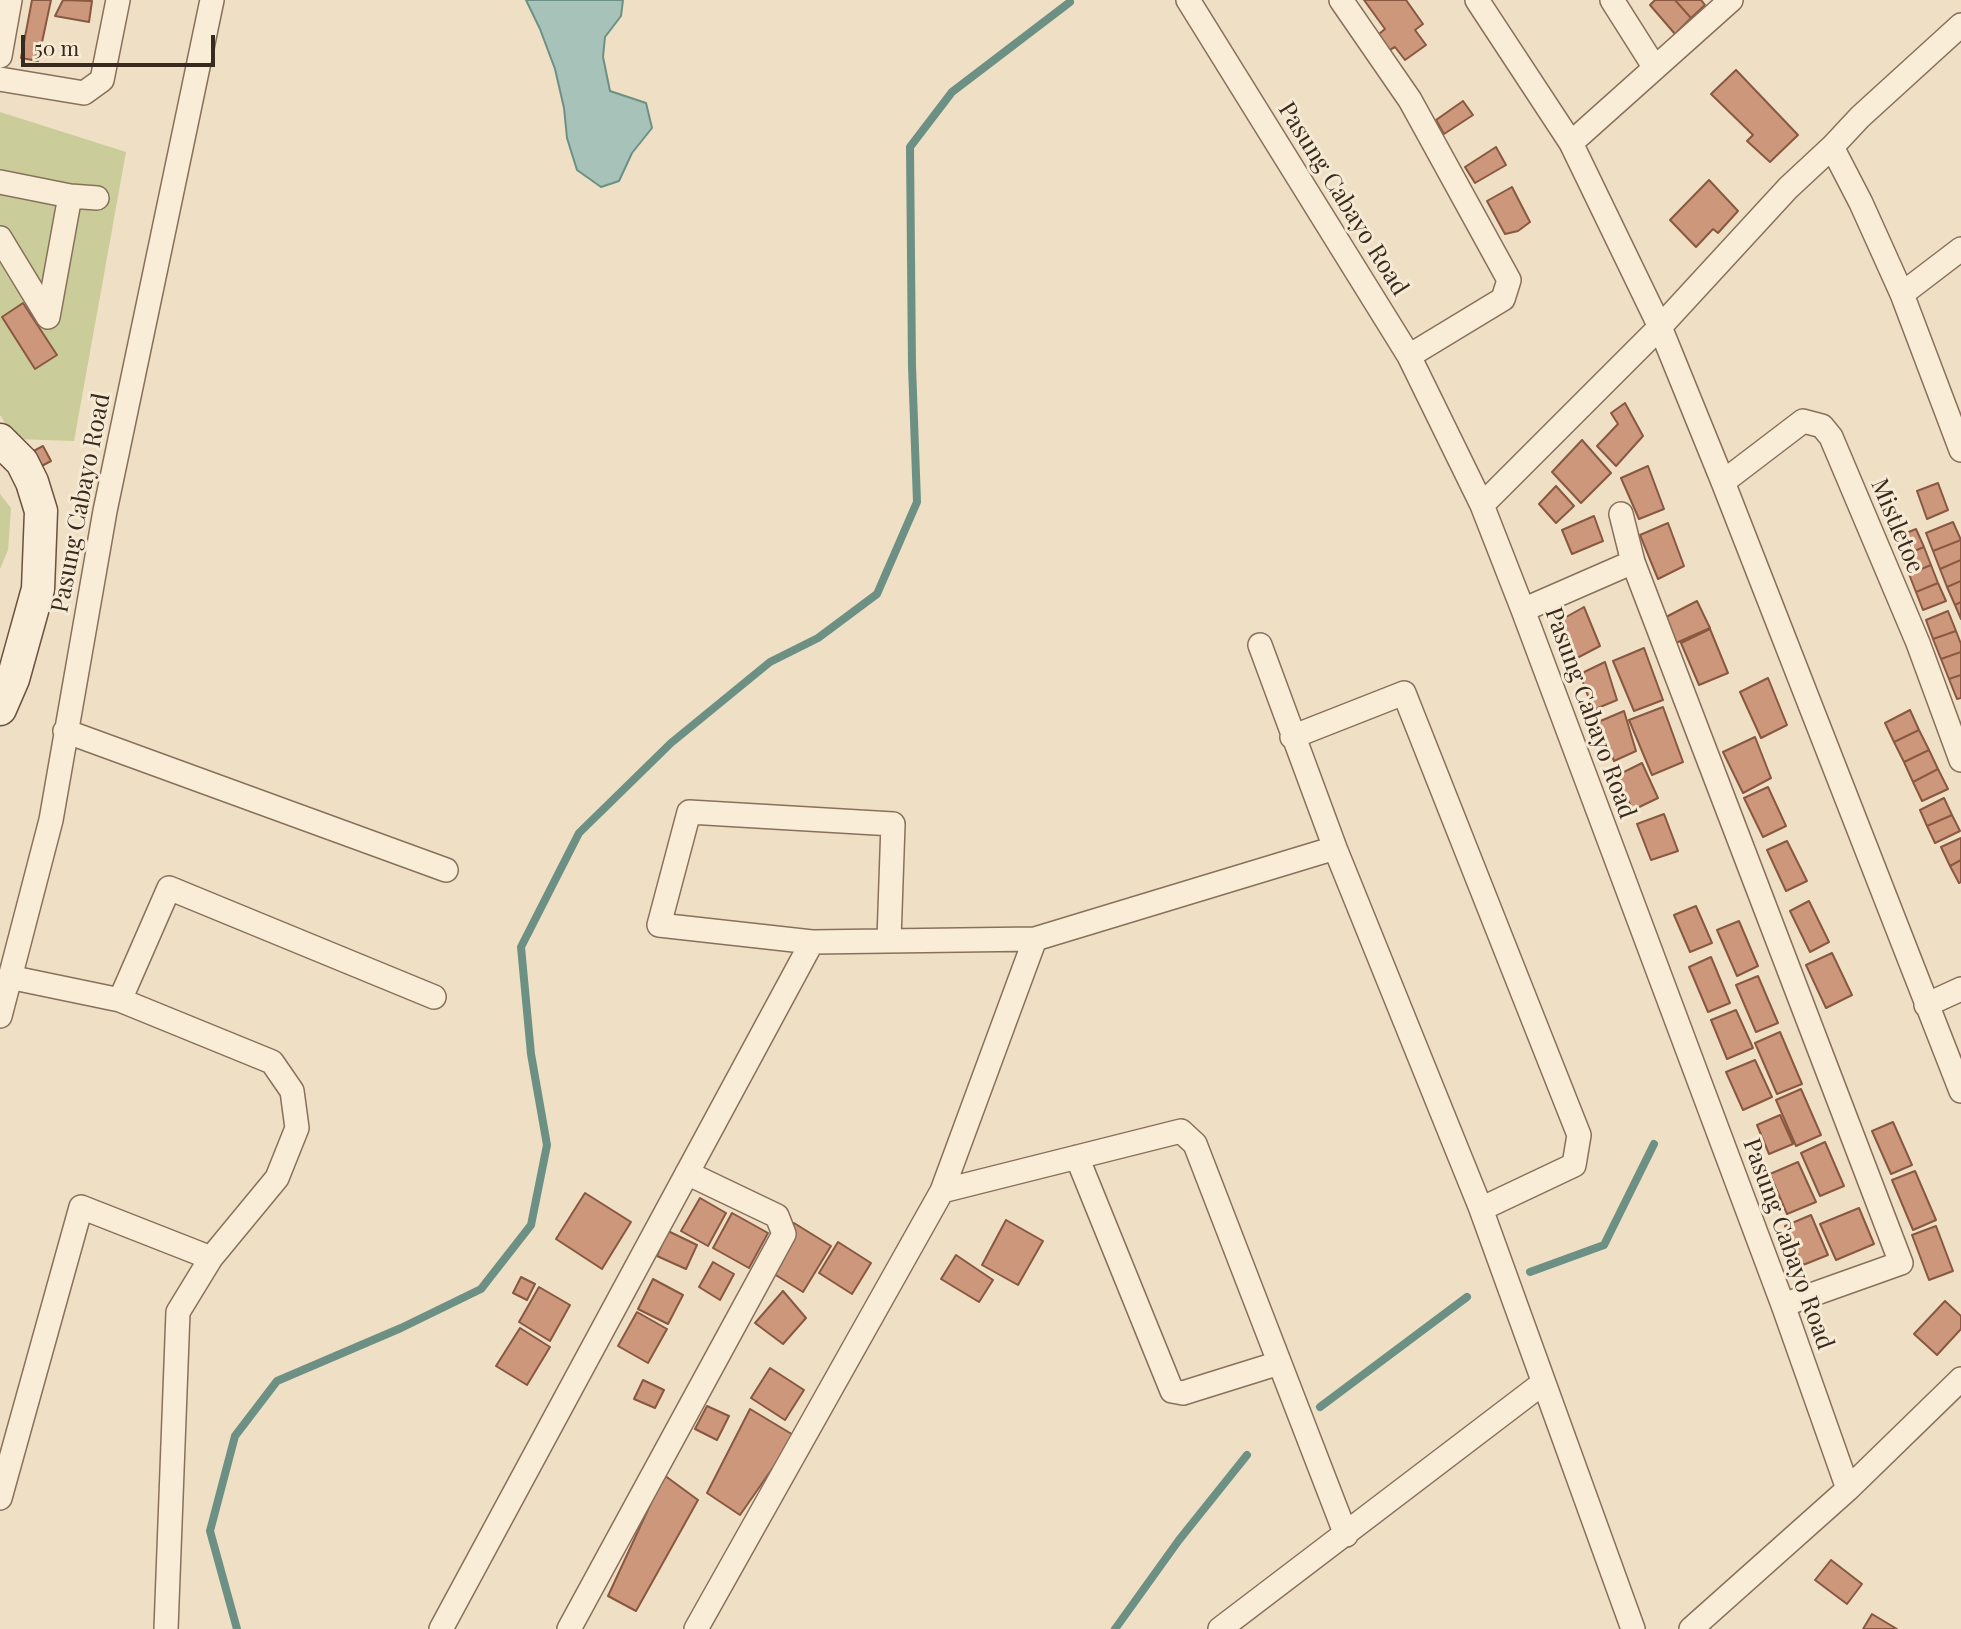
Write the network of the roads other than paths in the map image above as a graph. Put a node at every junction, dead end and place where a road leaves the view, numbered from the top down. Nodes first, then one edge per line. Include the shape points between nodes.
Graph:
1 (10, 0) edge
2 (118, 0) edge
3 (212, 0) edge
4 (1188, 0) edge
5 (1341, 0) edge
6 (1477, 0) edge
7 (1612, 0) edge
8 (1731, 0) edge
9 (1961, 25) edge
10 (0, 56) edge
11 (1655, 68) junction
12 (0, 79) edge
13 (1570, 143) junction
14 (1832, 147) junction
15 (0, 183) edge
16 (70, 196) junction
17 (97, 198) dead end
18 (0, 238) edge
19 (1961, 249) edge
20 (1902, 294) junction
21 (1660, 327) junction
22 (1409, 356) junction
23 (0, 440) edge
24 (1961, 450) edge
25 (1723, 482) junction
26 (1482, 505) junction
27 (1621, 514) dead end
28 (1633, 562) junction
29 (1523, 610) junction
30 (1260, 645) dead end
31 (0, 709) edge
32 (65, 731) junction
33 (1292, 737) junction
34 (1961, 761) edge
35 (1335, 848) junction
36 (446, 870) dead end
37 (889, 939) junction
38 (1035, 939) junction
39 (812, 942) junction
40 (9, 977) junction
41 (1961, 989) edge
42 (434, 997) dead end
43 (120, 1000) junction
44 (1926, 1005) junction
45 (0, 1016) edge
46 (1961, 1091) edge
47 (1077, 1157) junction
48 (687, 1173) junction
49 (942, 1192) junction
50 (1481, 1209) junction
51 (211, 1258) junction
52 (1783, 1305) junction
53 (1279, 1363) junction
54 (1961, 1379) edge
55 (1542, 1383) junction
56 (1848, 1489) junction
57 (0, 1498) edge
58 (1346, 1535) junction
59 (166, 1629) edge
60 (441, 1629) edge
61 (569, 1629) edge
62 (696, 1629) edge
63 (1220, 1629) edge
64 (1633, 1629) edge
65 (1690, 1629) edge

1 - 10 street
2 - 12 street via 102,80 84,93
3 - 32 street, Pasung Cabayo Road via 104,511
4 - 22 street, Pasung Cabayo Road
5 - 22 street via 1410,100 1509,280 1503,299
6 - 13 street
7 - 11 street
8 - 11 street
9 - 14 street
11 - 13 street
13 - 21 street
14 - 20 street
14 - 21 street
15 - 16 street
16 - 17 street
16 - 18 street via 48,317
19 - 20 street
20 - 24 street
21 - 25 street
21 - 26 street
22 - 26 street, Pasung Cabayo Road
23 - 31 street via 22,462 41,512 38,589
25 - 34 street, Mistletoe via 1803,421 1822,426 1831,437 1918,643
25 - 44 street
26 - 29 street, Pasung Cabayo Road
27 - 28 street
28 - 29 street
28 - 52 street via 1901,1263
29 - 52 street, Pasung Cabayo Road
30 - 33 street
32 - 36 street
32 - 40 street, Pasung Cabayo Road via 51,820
33 - 35 street
33 - 50 street via 1404,693 1579,1135 1574,1166
35 - 38 street
35 - 50 street
37 - 38 street
37 - 39 street
37 - 39 street via 893,824 689,812 659,925
38 - 49 street
39 - 48 street
40 - 43 street
40 - 45 street, Pasung Cabayo Road
41 - 44 street
42 - 43 street via 169,888
43 - 51 street via 272,1062 292,1091 297,1128 277,1178
44 - 46 street
47 - 49 street
47 - 53 street via 1181,1131 1195,1144
47 - 53 street via 1172,1391 1183,1393
48 - 60 street
48 - 61 street via 777,1216 784,1234
49 - 62 street
50 - 55 street
51 - 57 street via 81,1207
51 - 59 street via 178,1312
52 - 56 street, Pasung Cabayo Road
53 - 58 street
54 - 56 street
55 - 58 street
55 - 64 street
56 - 65 street
58 - 63 street

